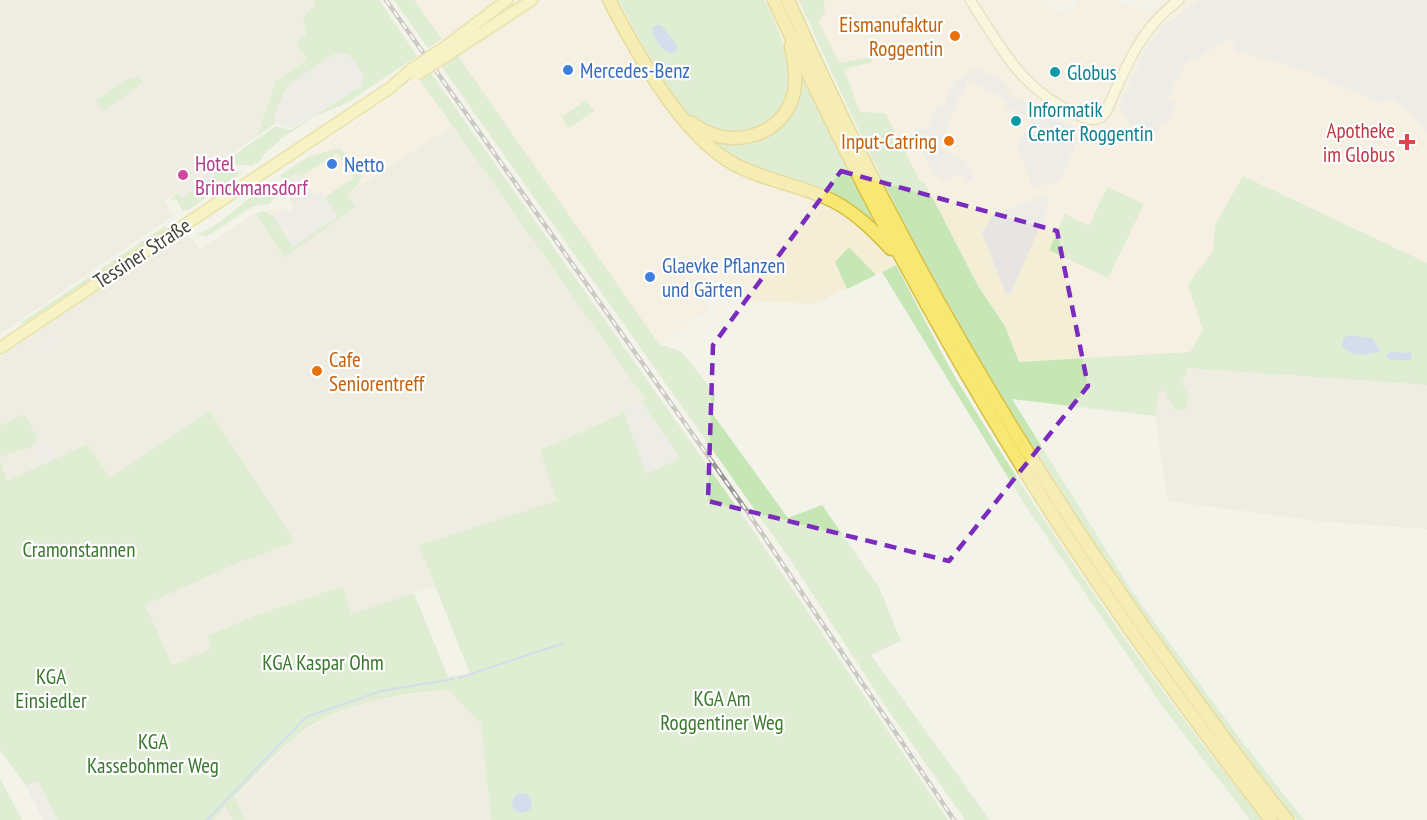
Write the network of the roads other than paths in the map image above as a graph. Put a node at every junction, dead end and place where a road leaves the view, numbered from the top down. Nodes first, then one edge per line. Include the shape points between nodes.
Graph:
1 (507, 0) edge
2 (532, 0) edge
3 (601, 0) edge
4 (609, 0) edge
5 (774, 0) edge
6 (788, 0) edge
7 (970, 0) edge
8 (1179, 0) edge
9 (789, 33) junction
10 (634, 45) junction
11 (447, 50) junction
12 (673, 104) junction
13 (901, 258) junction
14 (0, 348) edge
15 (1271, 820) edge
16 (1287, 820) edge

1 - 11 main road, Tessiner Straße
2 - 11 main road, Tessiner Straße
3 - 10 highway
4 - 10 highway
5 - 9 highway
6 - 16 highway via 900,228 985,381 1109,577 1210,720
7 - 8 street via 1030,85 1056,105 1093,120 1106,112 1150,25
9 - 12 highway via 794,92 787,109 770,128 746,138 719,137 694,125
9 - 13 highway
10 - 12 highway
11 - 14 main road, Tessiner Straße, bridge
12 - 13 highway via 684,122 715,152 753,172 835,202 866,223
13 - 15 highway via 986,407 1065,534 1200,727

